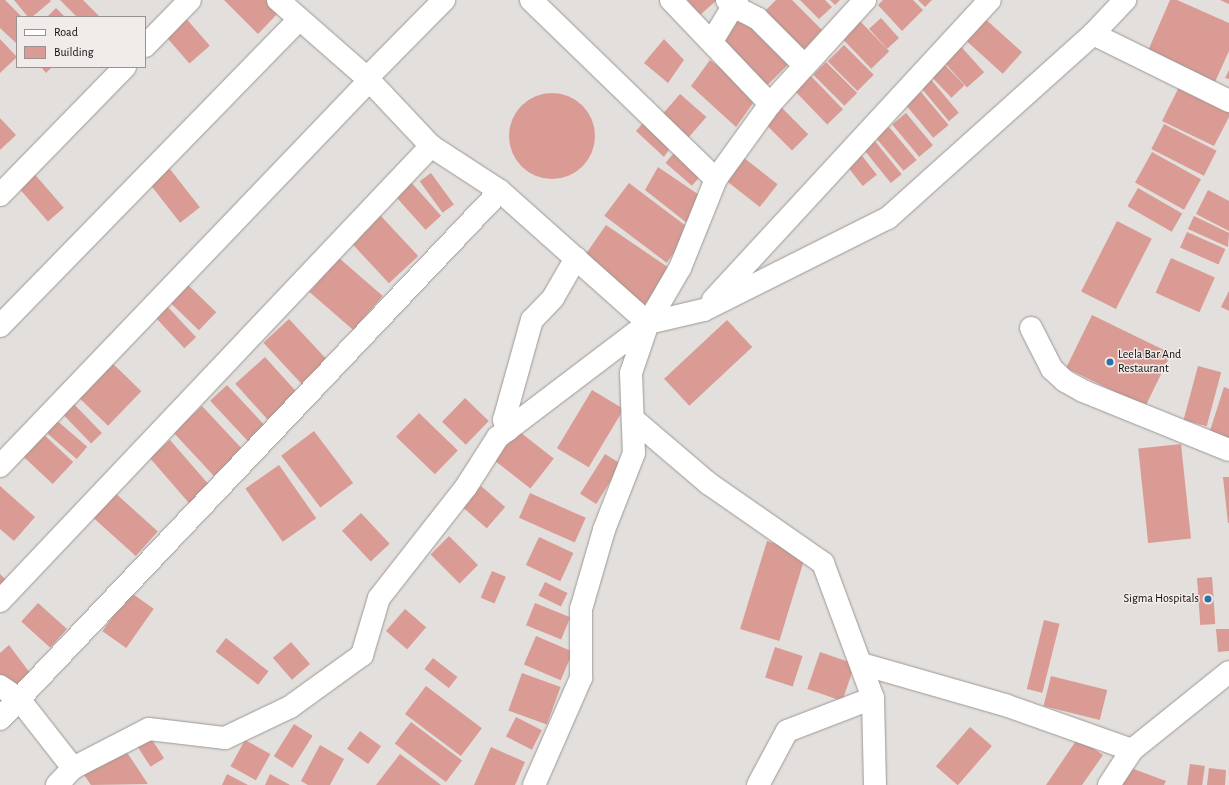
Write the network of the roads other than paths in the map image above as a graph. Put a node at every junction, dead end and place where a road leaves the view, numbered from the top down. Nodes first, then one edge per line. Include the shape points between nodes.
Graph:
1 (190, 0) edge
2 (278, 0) edge
3 (444, 0) edge
4 (531, 0) edge
5 (671, 0) edge
6 (865, 0) edge
7 (990, 0) edge
8 (1125, 0) edge
9 (732, 2) edge
10 (299, 20) junction
11 (1093, 34) junction
12 (712, 41) junction
13 (146, 45) edge
14 (804, 65) junction
15 (124, 68) edge
16 (368, 79) junction
17 (1229, 101) edge
18 (770, 104) junction
19 (431, 146) junction
20 (716, 179) junction
21 (500, 191) junction
22 (0, 195) edge
23 (576, 258) junction
24 (704, 310) junction
25 (648, 322) junction
26 (0, 326) edge
27 (1031, 328) dead end
28 (633, 419) junction
29 (508, 430) junction
30 (1229, 450) edge
31 (0, 466) edge
32 (0, 601) edge
33 (862, 664) junction
34 (1229, 672) edge
35 (0, 686) edge
36 (873, 698) junction
37 (19, 699) junction
38 (0, 719) edge
39 (1132, 750) junction
40 (73, 768) junction
41 (57, 785) edge
42 (534, 785) edge
43 (758, 785) edge
44 (875, 785) edge
45 (1110, 785) edge

1 - 13 street
2 - 10 street
3 - 16 street
4 - 20 street
5 - 12 street
6 - 14 street
7 - 24 street
8 - 11 street
9 - 12 street
9 - 14 street via 758,19
10 - 16 street
10 - 26 street
11 - 17 street
11 - 24 street via 888,218
12 - 18 street
14 - 18 street
15 - 22 street
16 - 19 street
16 - 31 street
18 - 20 street
19 - 21 street
19 - 32 street
20 - 25 street via 680,268
21 - 23 street
21 - 37 street
23 - 25 street
23 - 29 street via 553,298 532,320 504,420
24 - 25 street
25 - 28 street via 631,373
25 - 29 street
27 - 30 street via 1052,369 1083,392
28 - 33 street via 708,483 823,563
28 - 42 street via 634,453 604,530 580,609 581,678
29 - 40 street via 498,437 466,487 379,598 362,655 290,707 225,738 148,728
33 - 36 street
33 - 39 street via 1005,706
34 - 39 street
35 - 37 street
36 - 43 street via 787,730
36 - 44 street
37 - 38 street
37 - 40 street
39 - 45 street
40 - 41 street

